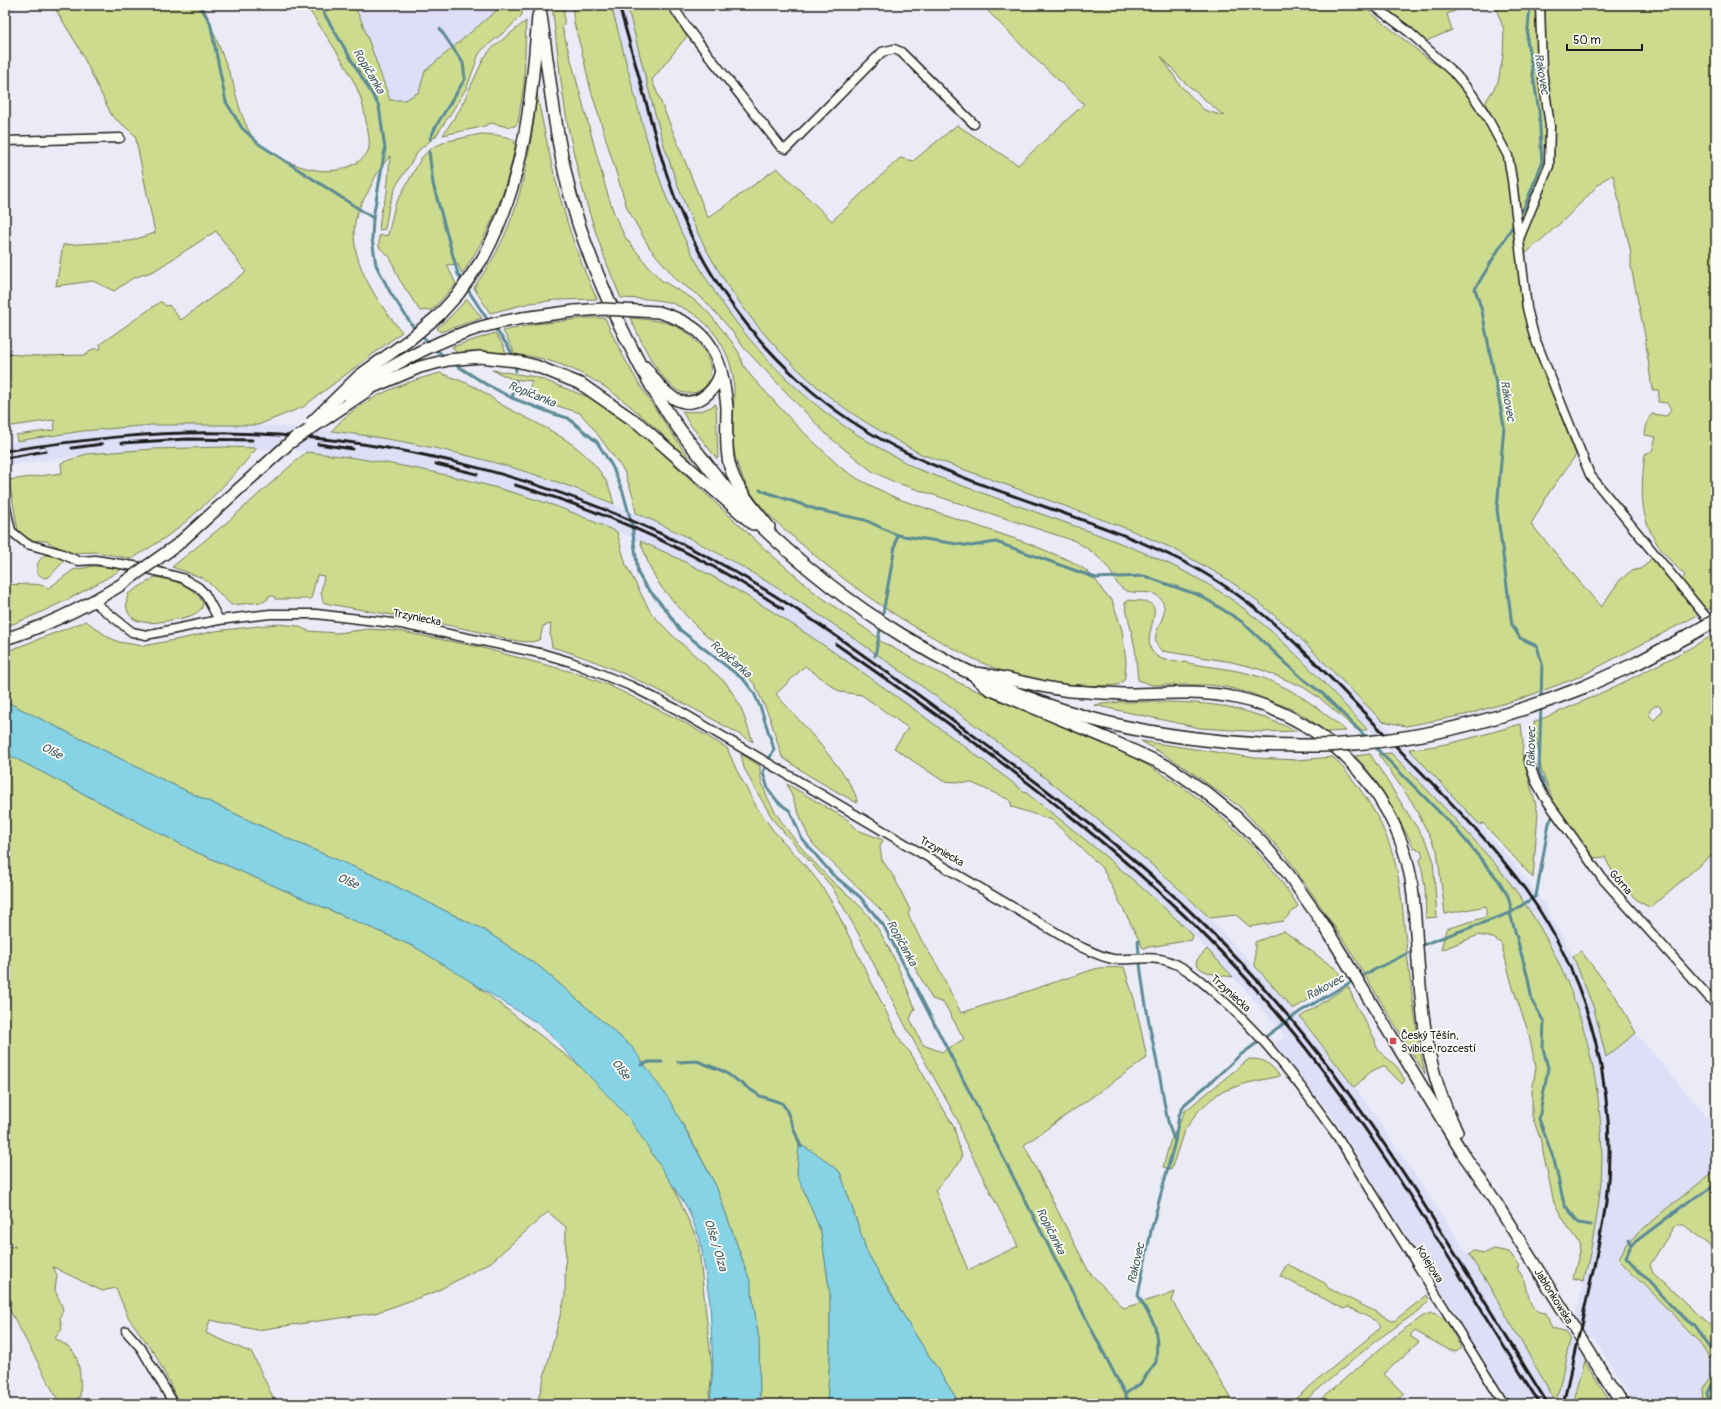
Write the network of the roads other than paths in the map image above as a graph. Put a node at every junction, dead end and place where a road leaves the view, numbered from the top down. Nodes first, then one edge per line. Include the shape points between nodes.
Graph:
1 (539, 5) edge
2 (672, 5) edge
3 (1373, 5) edge
4 (1540, 5) edge
5 (974, 124) dead end
6 (120, 138) dead end
7 (5, 141) edge
8 (1519, 240) junction
9 (634, 354) junction
10 (721, 372) junction
11 (291, 442) junction
12 (5, 504) edge
13 (788, 551) junction
14 (93, 601) junction
15 (218, 620) junction
16 (1716, 620) edge
17 (1716, 629) edge
18 (5, 639) edge
19 (970, 672) junction
20 (1528, 759) dead end
21 (1716, 1005) edge
22 (1336, 1136) joint
23 (1486, 1187) junction
24 (126, 1330) dead end
25 (174, 1404) edge
26 (1504, 1404) edge
27 (1622, 1404) edge

1 - 9 main road via 567,181 579,225 616,318
1 - 11 main road, bridge via 533,85 519,166 495,237 460,293 439,316 359,376
2 - 5 street via 781,147 789,146 882,52 894,49 901,52
3 - 8 street via 1409,32 1456,75 1487,116 1508,156
4 - 8 street via 1542,70 1550,126 1548,166
6 - 7 street
8 - 17 street via 1527,308 1534,336 1590,475
9 - 10 main road via 671,397 682,401 704,397 714,387
9 - 13 main road via 663,406 710,470 744,509
10 - 11 main road, bridge via 714,350 702,334 683,320 658,312 575,311 523,318 470,330 407,358 347,395
10 - 13 main road via 726,405 729,464 741,491
11 - 13 main road, bridge via 373,387 420,368 448,360 480,357 516,361 581,384 639,424 740,514
11 - 14 main road, bridge via 177,545
12 - 15 street via 11,531 27,544 78,561 95,560 182,578 205,594
13 - 19 main road via 880,622
14 - 15 street, Trzyniecka via 132,632 146,635
14 - 18 main road via 55,620
15 - 22 street, Trzyniecka via 270,614 316,614 401,624 544,654 631,686 745,749 1079,946 1111,958 1161,958 1198,978 1233,1008 1267,1044 1310,1097
16 - 19 main road, bridge via 1637,663 1530,708 1428,733 1334,745 1266,745 1184,738 1136,729 1092,719 1030,698
19 - 23 main road via 989,690 1171,768 1204,791 1246,827 1284,868 1324,925 1463,1154
19 - 23 main road via 995,675 1051,689 1220,696 1257,704 1306,725 1332,744 1370,784 1400,838 1407,859 1413,894 1424,1030 1438,1087 1447,1113
20 - 21 street, Górna via 1545,798 1602,878
22 - 26 street, Kolejowa
23 - 27 main road, Jabłonkowska
24 - 25 street via 141,1348

